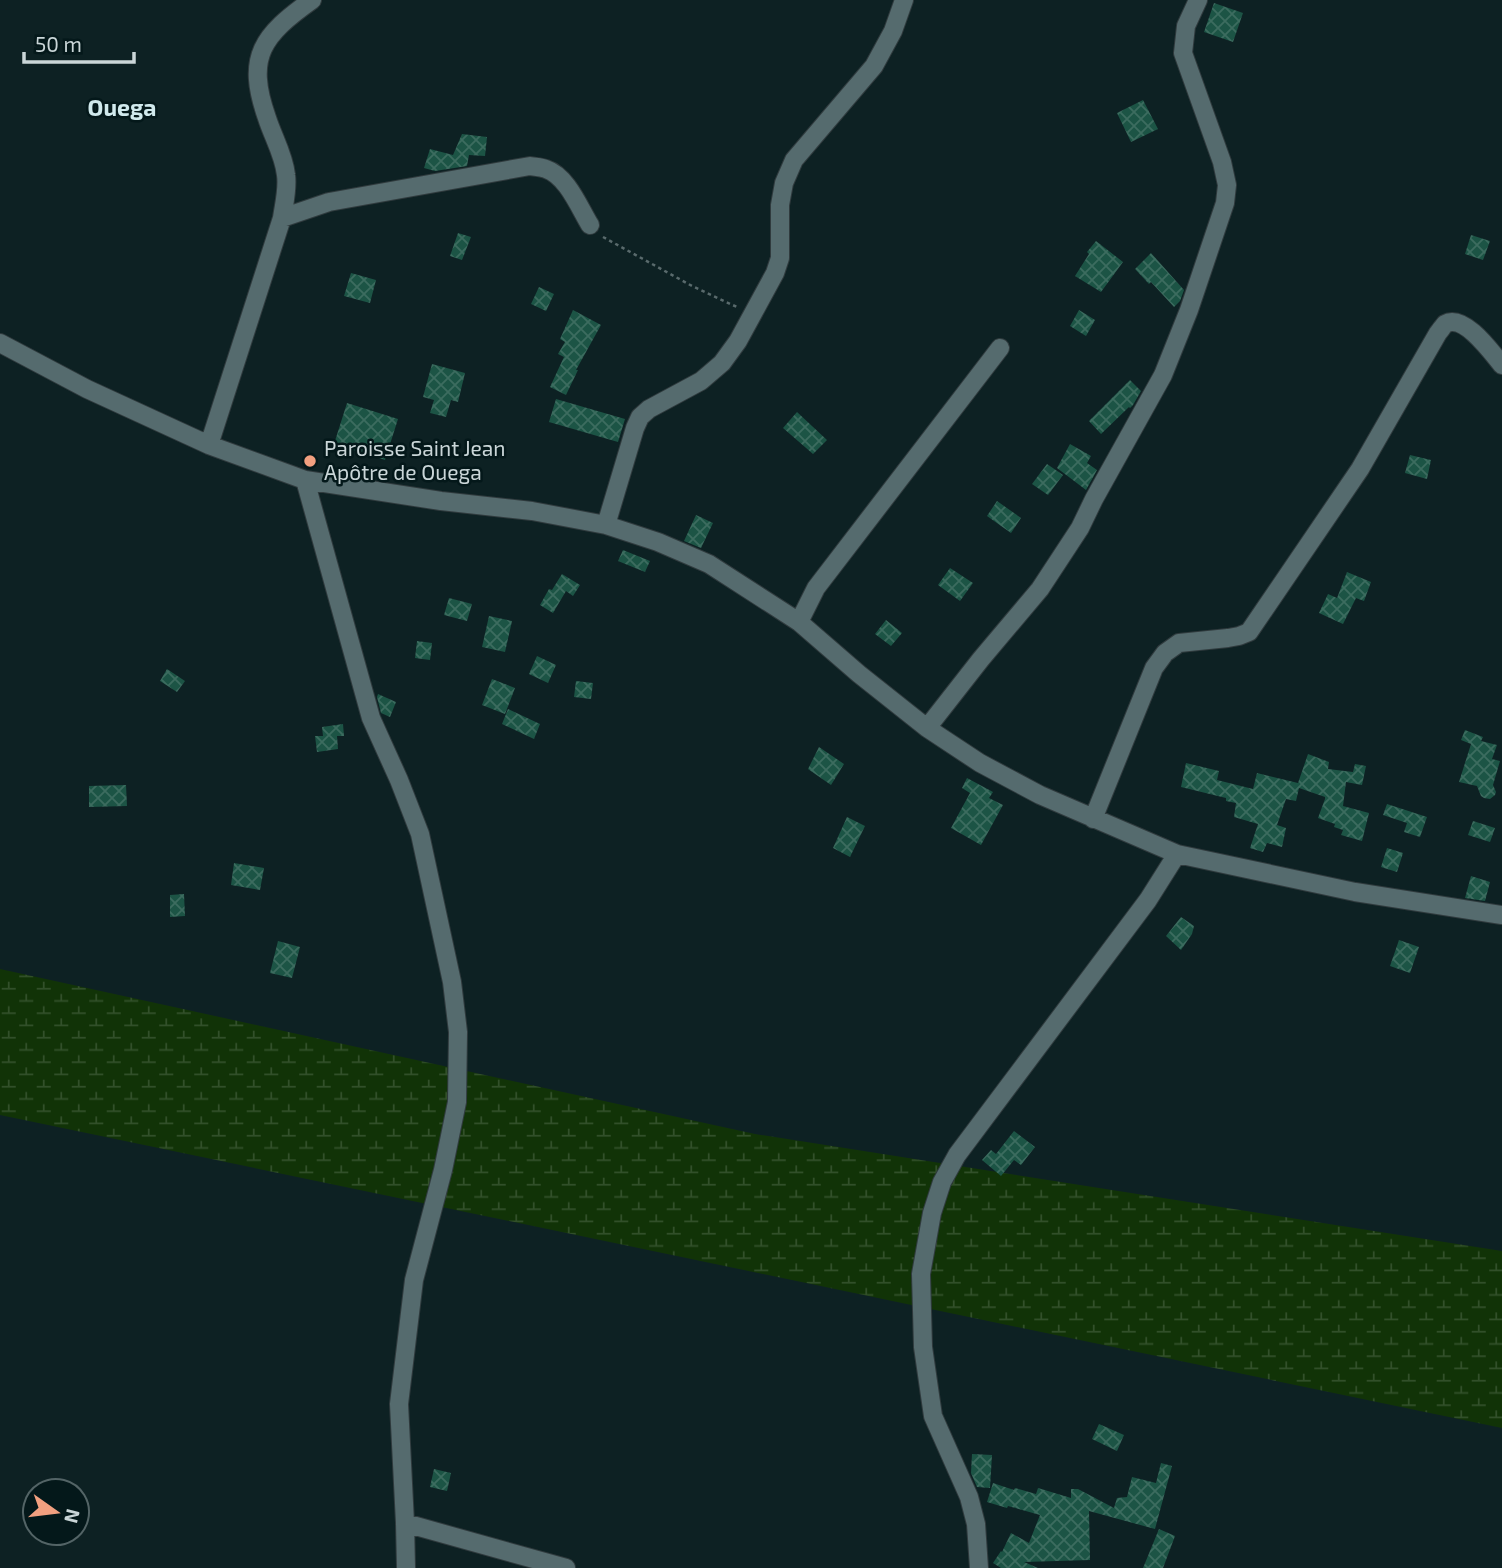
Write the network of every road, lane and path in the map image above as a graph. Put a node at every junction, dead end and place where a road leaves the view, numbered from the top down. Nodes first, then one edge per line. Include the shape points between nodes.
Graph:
1 (312, 0) edge
2 (904, 0) edge
3 (1198, 0) edge
4 (282, 218) junction
5 (590, 225) joint
6 (752, 314) junction
7 (0, 343) edge
8 (1000, 348) dead end
9 (1502, 365) edge
10 (209, 445) junction
11 (305, 480) junction
12 (606, 526) junction
13 (799, 622) junction
14 (927, 728) junction
15 (1093, 819) junction
16 (1177, 854) junction
17 (1502, 915) edge
18 (405, 1523) junction
19 (406, 1568) edge
20 (566, 1568) edge
21 (979, 1568) edge

1 - 4 street via 275,30 258,65 266,116 284,162
2 - 6 street via 874,66 794,160 780,205 780,258
3 - 14 street via 1186,26 1183,53 1227,185 1189,310 1163,375 1065,553
4 - 5 street via 330,202 530,166 557,174
4 - 10 street
5 - 6 path via 634,255
6 - 12 street via 722,363 640,417
7 - 10 street
8 - 13 street via 816,588
9 - 15 street via 1473,331 1454,322 1445,324 1360,469 1249,632 1179,643 1154,668
10 - 11 street
11 - 12 street via 532,511
11 - 18 street via 371,718 419,834 452,982 458,1032 457,1102 414,1280 399,1404
12 - 13 street via 709,564
13 - 14 street
14 - 15 street via 980,763
15 - 16 street
16 - 17 street via 1355,892
16 - 21 street via 1149,900 957,1155 932,1213 921,1274 923,1347 933,1416 976,1524
18 - 19 street
18 - 20 street

